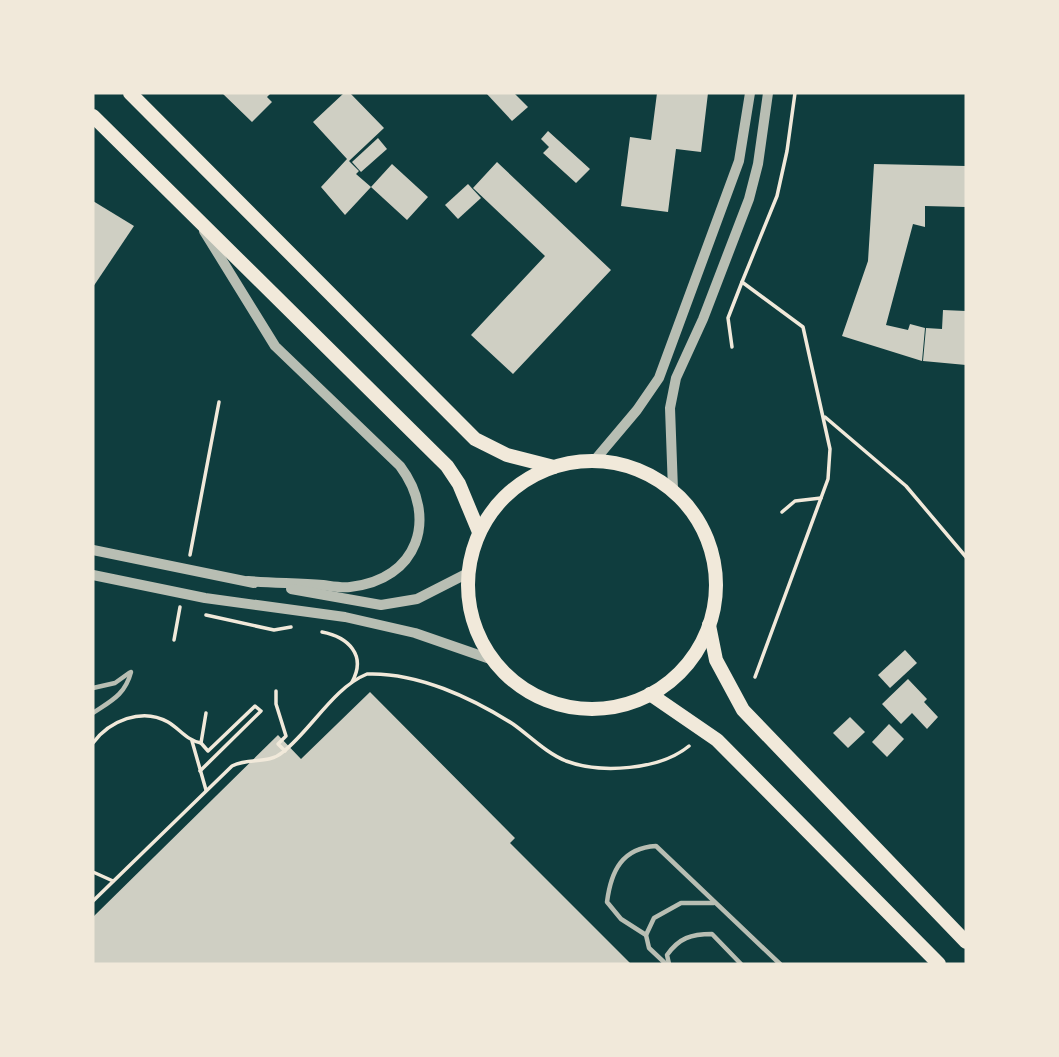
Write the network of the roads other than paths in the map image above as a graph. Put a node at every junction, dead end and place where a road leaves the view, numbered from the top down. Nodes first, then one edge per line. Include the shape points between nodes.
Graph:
1 (130, 93) edge
2 (750, 93) edge
3 (768, 93) edge
4 (93, 116) edge
5 (201, 225) junction
6 (594, 461) junction
7 (554, 467) junction
8 (673, 490) junction
9 (480, 532) junction
10 (93, 550) edge
11 (468, 573) junction
12 (93, 575) edge
13 (248, 581) junction
14 (709, 624) junction
15 (494, 660) junction
16 (93, 688) edge
17 (650, 694) junction
18 (93, 713) edge
19 (715, 903) junction
20 (646, 935) junction
21 (966, 942) edge
22 (667, 964) edge
23 (741, 964) edge
24 (780, 964) edge
25 (939, 964) edge

1 - 7 main road via 474,439 507,455
2 - 6 street via 736,172 659,378
3 - 8 street via 749,199 676,378 670,408
4 - 5 main road
5 - 9 main road via 447,466
5 - 13 street via 275,346 400,466 414,485 421,508 419,531 410,553 394,570 373,581 349,588
6 - 7 main road
6 - 8 main road via 622,464
7 - 9 main road via 518,485 496,506
8 - 14 main road via 694,514 709,543 716,575
9 - 11 main road
10 - 13 street
11 - 13 street via 417,599 381,605
11 - 15 main road via 470,610
12 - 15 street via 183,594 345,617 415,633
14 - 17 main road via 698,650 682,670
14 - 21 main road via 716,660 743,710
15 - 17 main road via 522,687 556,703 614,706
16 - 18 lane via 116,683 131,672 125,690
17 - 25 main road via 717,740
19 - 20 lane via 681,903 654,918
19 - 20 lane via 656,846 642,847 618,861 607,902 621,919
19 - 24 lane
20 - 22 lane via 649,947
22 - 23 lane via 667,955 676,943 693,934 712,934

